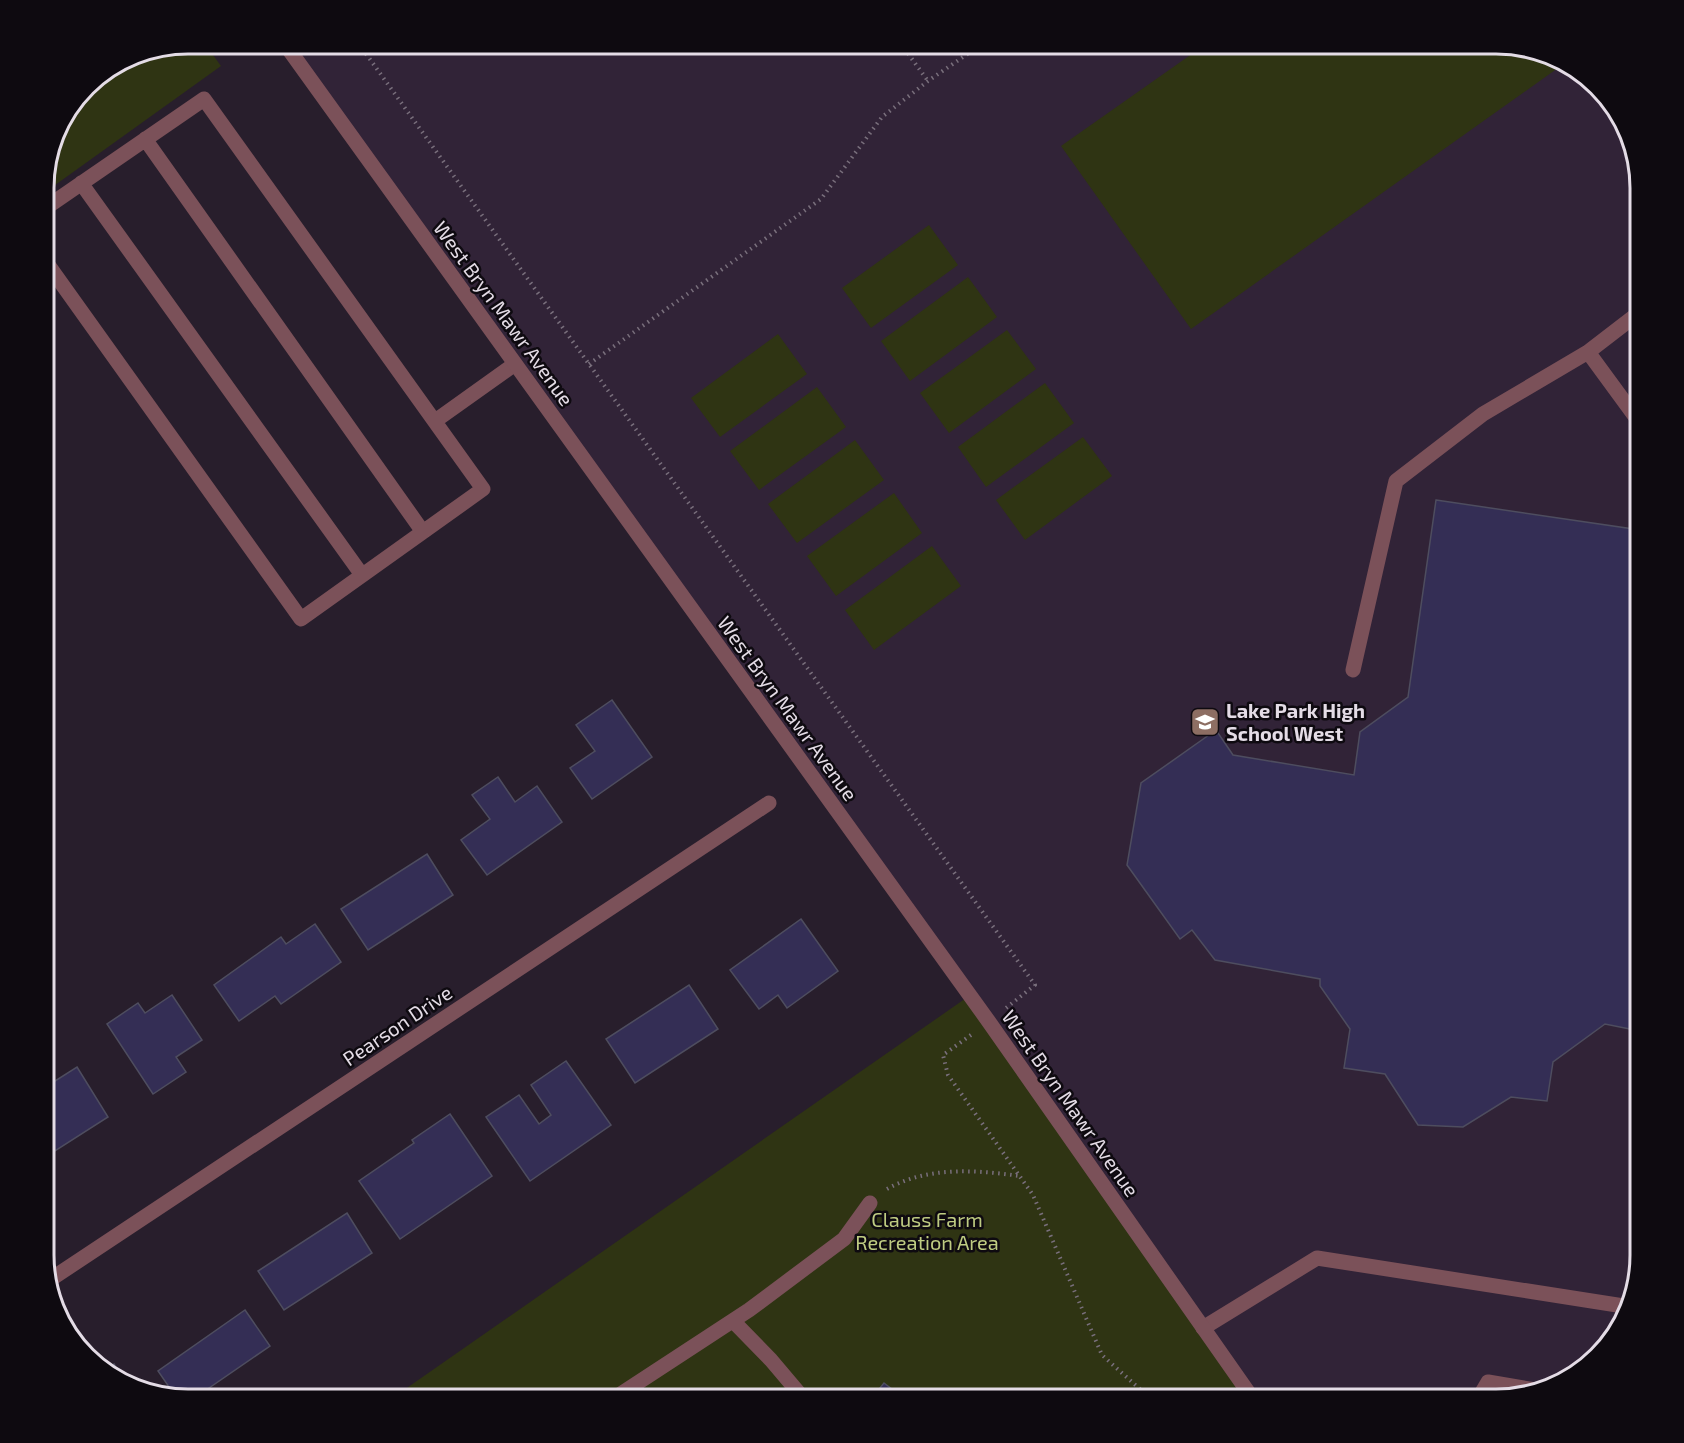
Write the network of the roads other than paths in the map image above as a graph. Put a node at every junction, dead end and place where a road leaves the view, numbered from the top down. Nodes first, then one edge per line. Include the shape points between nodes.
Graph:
1 (292, 54) edge
2 (145, 140) junction
3 (81, 183) junction
4 (54, 202) edge
5 (54, 273) edge
6 (1630, 320) edge
7 (1588, 352) junction
8 (515, 364) junction
9 (1630, 408) edge
10 (435, 422) junction
11 (423, 532) junction
12 (362, 575) junction
13 (1353, 670) dead end
14 (770, 803) dead end
15 (870, 1203) road end
16 (56, 1276) edge
17 (1620, 1305) edge
18 (733, 1321) junction
19 (1203, 1328) junction
20 (1518, 1387) edge
21 (630, 1389) edge
22 (795, 1389) edge
23 (1245, 1389) edge
24 (1484, 1389) edge

1 - 8 street, West Bryn Mawr Avenue
2 - 3 street
2 - 10 street via 204,99
2 - 11 street
3 - 4 street
3 - 12 street
5 - 12 street via 301,619
6 - 7 street
7 - 9 street
7 - 13 street via 1483,414 1396,480
8 - 10 street
8 - 19 street, West Bryn Mawr Avenue via 989,1022
10 - 11 street via 483,489
11 - 12 street
14 - 16 street, Pearson Drive
15 - 18 street via 844,1239
17 - 19 street via 1317,1258
18 - 21 street
18 - 22 street
19 - 23 street, West Bryn Mawr Avenue
20 - 24 street via 1488,1382

